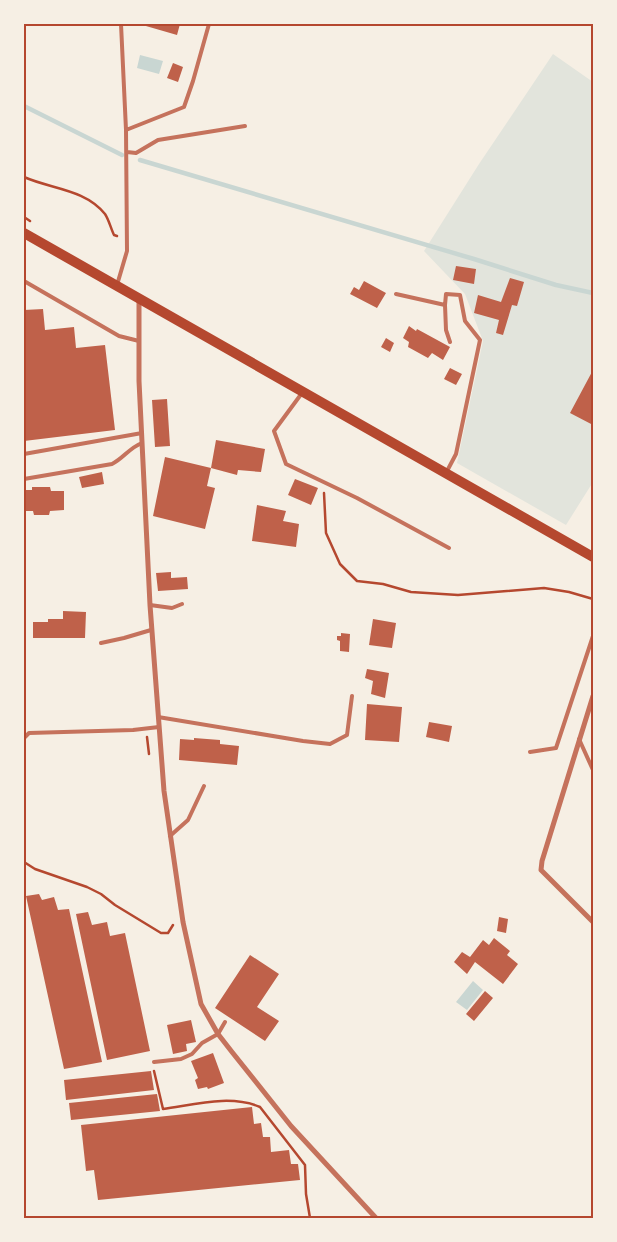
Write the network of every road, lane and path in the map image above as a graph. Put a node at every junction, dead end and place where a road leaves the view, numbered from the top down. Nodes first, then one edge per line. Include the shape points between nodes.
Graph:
1 (121, 24) edge
2 (209, 24) edge
3 (245, 126) dead end
4 (126, 130) junction
5 (127, 152) junction
6 (24, 177) edge
7 (24, 233) edge
8 (127, 241) junction
9 (24, 281) edge
10 (117, 285) junction
11 (396, 294) dead end
12 (139, 298) junction
13 (445, 305) junction
14 (139, 341) junction
15 (450, 342) dead end
16 (303, 391) junction
17 (142, 433) junction
18 (142, 442) junction
19 (24, 454) edge
20 (446, 473) junction
21 (313, 477) junction
22 (24, 480) edge
23 (449, 548) dead end
24 (593, 557) edge
25 (593, 600) edge
26 (182, 604) dead end
27 (150, 605) junction
28 (152, 630) junction
29 (593, 636) edge
30 (101, 643) dead end
31 (352, 696) dead end
32 (593, 696) edge
33 (158, 717) junction
34 (159, 727) junction
35 (146, 728) junction
36 (24, 737) edge
37 (579, 739) junction
38 (530, 752) dead end
39 (150, 756) dead end
40 (593, 770) edge
41 (204, 786) dead end
42 (170, 836) junction
43 (24, 862) edge
44 (172, 919) dead end
45 (593, 922) edge
46 (225, 1022) dead end
47 (218, 1034) junction
48 (154, 1062) joint
49 (310, 1218) edge
50 (376, 1218) edge

1 - 4 lane
2 - 4 lane via 184,106
3 - 5 lane via 158,140 136,153
4 - 5 lane
5 - 8 lane
6 - 8 path via 92,201 106,215 114,235
7 - 10 main road
8 - 10 lane
9 - 14 lane via 119,336
10 - 12 main road
11 - 13 lane
12 - 14 street
12 - 16 main road
13 - 15 lane
13 - 20 lane via 446,294 460,294 465,321 480,340 456,454
14 - 17 street
16 - 20 main road
16 - 21 lane via 274,431 286,464
17 - 18 street
17 - 19 lane
18 - 22 lane via 112,464
18 - 27 street
20 - 24 main road
21 - 23 lane
21 - 25 path via 324,492 326,533 340,564 357,581 411,592 458,595 544,588
26 - 27 lane via 172,608
27 - 28 street
28 - 30 lane
28 - 33 street
29 - 38 lane via 556,748
31 - 33 lane via 347,735 330,744
32 - 37 street
33 - 34 street
34 - 35 lane
34 - 42 street
35 - 36 lane via 29,733
35 - 39 path
37 - 40 lane
37 - 45 street via 541,870
41 - 42 lane via 188,820
42 - 47 street via 183,922 201,1004
43 - 44 path via 102,894 161,933 168,933 173,926
46 - 47 lane
47 - 48 lane via 181,1059
47 - 50 street via 291,1126
48 - 49 path via 154,1076 163,1109 232,1101 260,1107 305,1165

